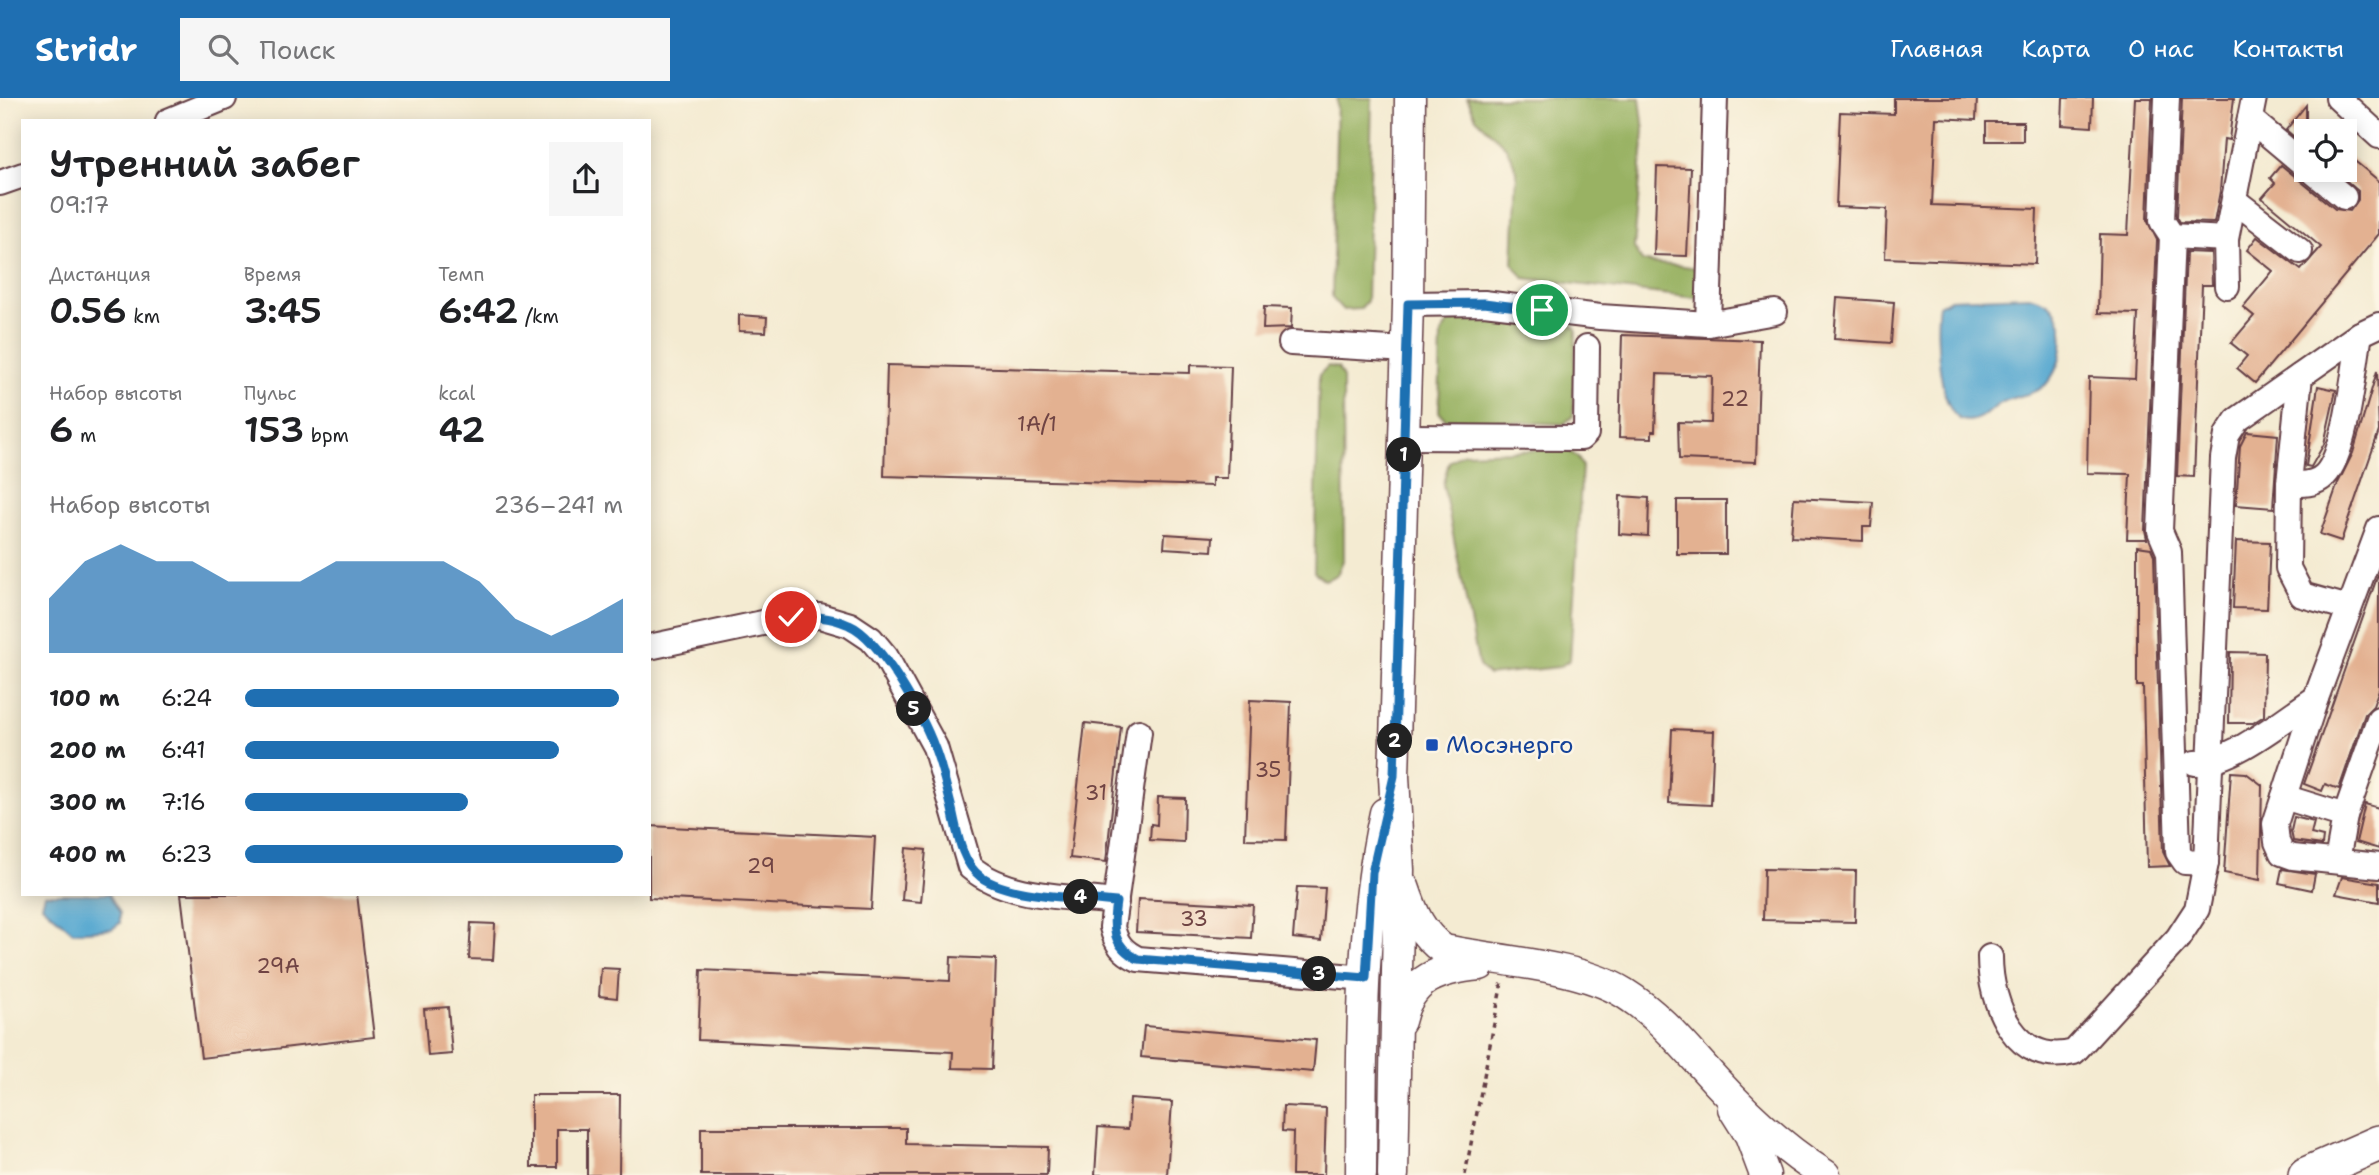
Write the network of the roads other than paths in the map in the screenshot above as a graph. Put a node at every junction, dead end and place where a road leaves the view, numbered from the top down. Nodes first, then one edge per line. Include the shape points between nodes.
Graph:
1 (224, 98) edge
2 (1410, 98) edge
3 (1715, 98) edge
4 (2167, 98) edge
5 (2337, 98) edge
6 (2252, 109) edge
7 (2368, 115) edge
8 (173, 119) edge
9 (2379, 136) edge
10 (2294, 153) edge
11 (21, 176) edge
12 (2325, 182) edge
13 (0, 183) edge
14 (2344, 198) dead end
15 (2234, 200) junction
16 (2172, 236) junction
17 (2226, 239) junction
18 (2300, 251) dead end
19 (2227, 286) dead end
20 (1408, 304) junction
21 (1775, 312) dead end
22 (1708, 324) junction
23 (2369, 330) edge
24 (1291, 342) dead end
25 (1587, 347) dead end
26 (1407, 350) junction
27 (2300, 376) junction
28 (1404, 437) junction
29 (2290, 484) junction
30 (2379, 529) edge
31 (2349, 608) junction
32 (651, 647) edge
33 (2316, 698) junction
34 (2379, 719) edge
35 (1139, 732) dead end
36 (2210, 763) junction
37 (2176, 764) junction
38 (1394, 776) junction
39 (2284, 797) junction
40 (2345, 816) junction
41 (2337, 862) junction
42 (2206, 863) junction
43 (2379, 866) edge
44 (1399, 870) junction
45 (1116, 902) junction
46 (1990, 957) dead end
47 (1503, 971) junction
48 (1366, 978) junction
49 (1397, 1035) junction
50 (1718, 1084) junction
51 (2379, 1143) edge
52 (1361, 1175) edge
53 (1393, 1175) edge
54 (1765, 1175) edge
55 (1825, 1175) edge
56 (2306, 1175) edge

1 - 8 street
2 - 20 main road
3 - 22 street
4 - 16 street via 2162,221
5 - 7 street
6 - 10 street
6 - 15 street
7 - 9 street
11 - 13 street
12 - 14 street
15 - 17 street
15 - 18 street
16 - 17 street
16 - 37 street via 2160,531 2169,552
17 - 19 street
20 - 22 street via 1484,303
20 - 26 main road
21 - 22 street
23 - 27 street
23 - 29 street via 2341,444 2325,475 2306,485
24 - 26 street
25 - 28 street via 1586,433 1581,438
26 - 28 main road
27 - 29 street
27 - 36 street via 2236,420 2227,435
28 - 38 main road
29 - 31 street via 2288,568 2293,584 2316,601
30 - 31 street
31 - 33 street
32 - 45 street via 791,617 820,616 850,625 886,656 935,747 970,867 983,879 1006,888
33 - 36 street
33 - 39 street
34 - 40 street
35 - 45 street
36 - 37 street
36 - 42 street
37 - 42 street via 2178,852 2185,862
38 - 44 main road
38 - 48 main road via 1372,873
39 - 40 street
39 - 41 street via 2276,824 2282,853
40 - 41 street
41 - 43 street
42 - 46 street via 2197,909 2178,938 2074,1052 2055,1057 2024,1044 1996,1004
44 - 47 main road via 1413,915 1427,938 1444,950
44 - 49 main road
45 - 48 street via 1115,939 1125,953 1138,959
47 - 49 main road via 1444,969 1422,983 1405,1002
47 - 50 main road via 1593,978 1624,993 1656,1017
48 - 52 main road
49 - 53 main road
50 - 54 main road via 1750,1135
50 - 55 main road
51 - 56 highway

